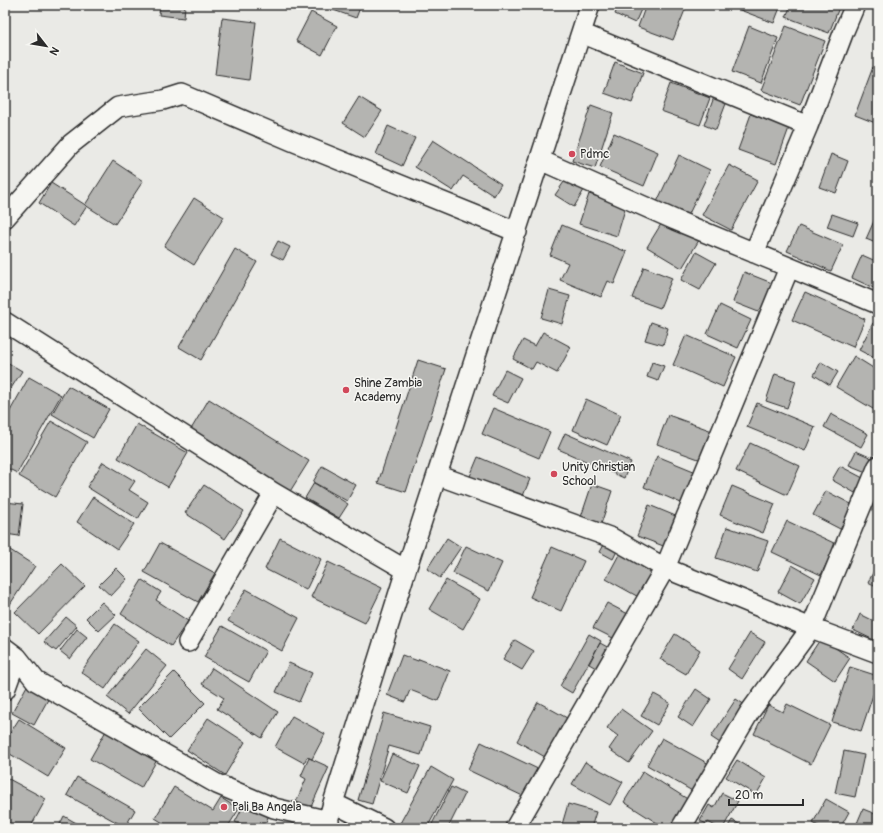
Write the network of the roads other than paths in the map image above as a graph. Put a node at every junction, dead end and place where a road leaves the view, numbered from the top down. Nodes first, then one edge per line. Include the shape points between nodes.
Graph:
1 (590, 5) edge
2 (855, 5) edge
3 (581, 33) junction
4 (808, 126) junction
5 (540, 160) junction
6 (5, 218) edge
7 (517, 232) junction
8 (754, 254) junction
9 (789, 268) junction
10 (878, 304) edge
11 (5, 322) edge
12 (878, 466) edge
13 (437, 475) junction
14 (274, 493) junction
15 (665, 568) junction
16 (406, 570) junction
17 (812, 628) junction
18 (188, 642) dead end
19 (11, 652) edge
20 (878, 652) edge
21 (5, 690) edge
22 (329, 817) edge
23 (384, 828) edge
24 (515, 828) edge
25 (681, 828) edge

1 - 3 street
2 - 4 street
3 - 4 street
3 - 5 street
4 - 8 street
5 - 7 street
5 - 8 street
6 - 7 street via 71,144 118,107 163,100 182,94
7 - 13 street
8 - 9 street
9 - 10 street
9 - 15 street
11 - 14 street
12 - 17 street
13 - 15 street via 612,538
13 - 16 street
14 - 16 street
14 - 18 street
15 - 17 street
15 - 24 street
16 - 22 street
17 - 20 street
17 - 25 street via 749,714
19 - 21 street
19 - 22 street via 36,681 217,784 274,808
22 - 23 street

